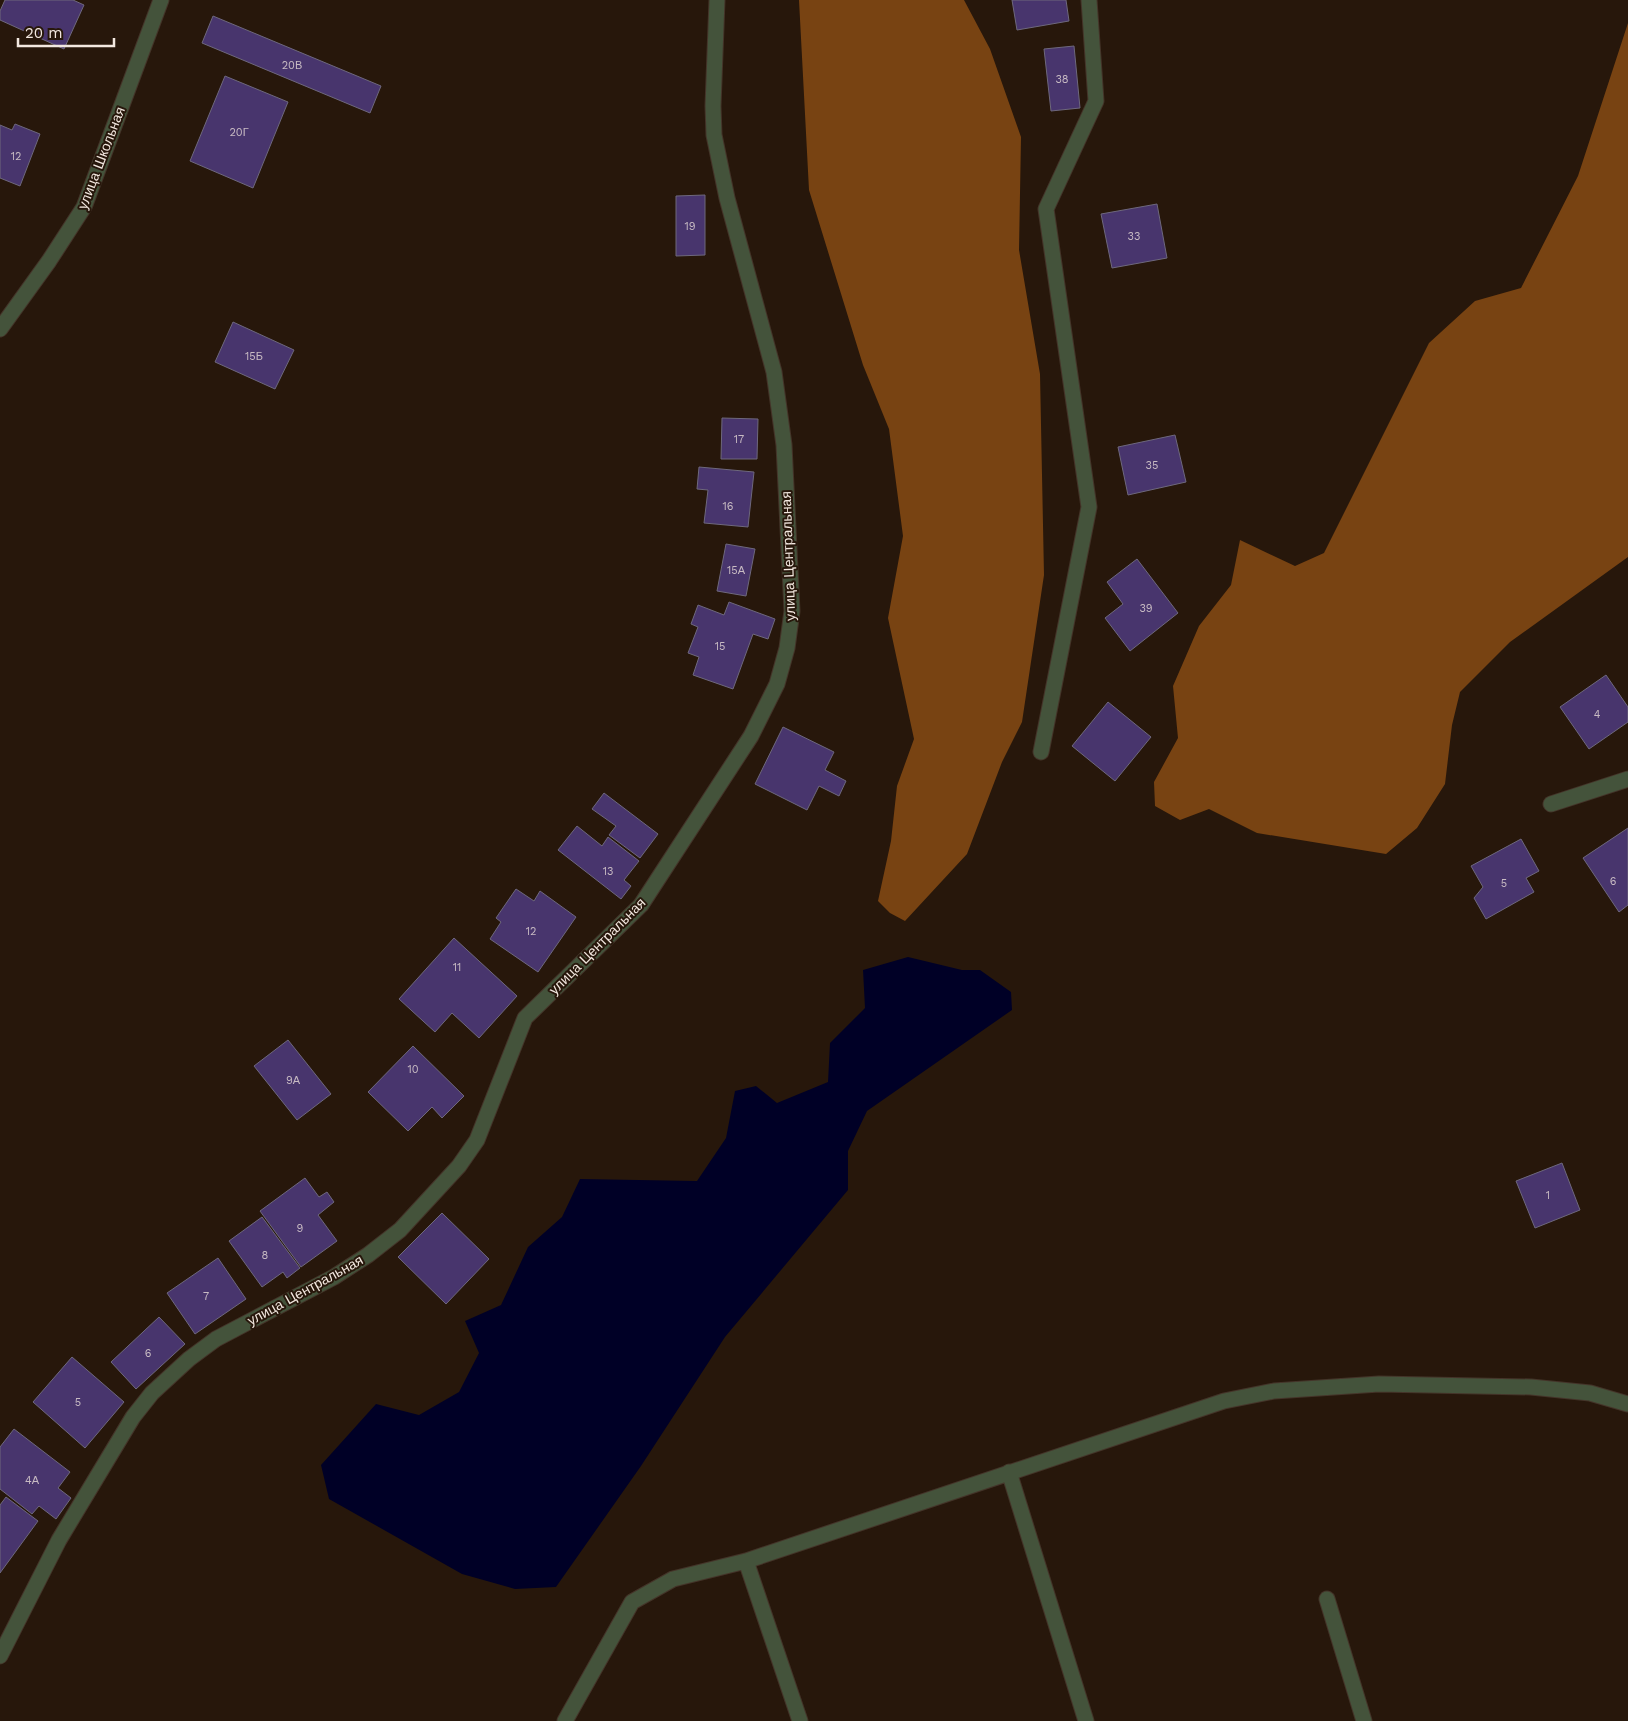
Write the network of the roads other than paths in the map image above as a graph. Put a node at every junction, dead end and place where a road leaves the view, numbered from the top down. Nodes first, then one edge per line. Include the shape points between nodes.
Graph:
1 (161, 0) edge
2 (717, 0) edge
3 (1089, 0) edge
4 (0, 329) edge
5 (1041, 752) dead end
6 (1628, 779) edge
7 (1551, 804) dead end
8 (1628, 1404) edge
9 (1009, 1472) junction
10 (746, 1561) junction
11 (1327, 1599) dead end
12 (0, 1656) edge
13 (566, 1721) edge
14 (800, 1721) edge
15 (1086, 1721) edge
16 (1364, 1721) edge

1 - 4 street, улица Школьная via 84,207
2 - 12 street, улица Центральная via 714,135 727,198 774,372 784,445 792,611 787,648 777,684 751,736 641,905 525,1018 478,1140 459,1166 420,1210 380,1246 334,1277 216,1339 152,1393 133,1417 59,1540
3 - 5 street via 1096,101 1046,209 1089,507
6 - 7 street
8 - 9 street via 1590,1392 1531,1387 1379,1384 1274,1391 1224,1401
9 - 10 street
9 - 15 street
10 - 13 street via 673,1579 632,1602
10 - 14 street
11 - 16 street

